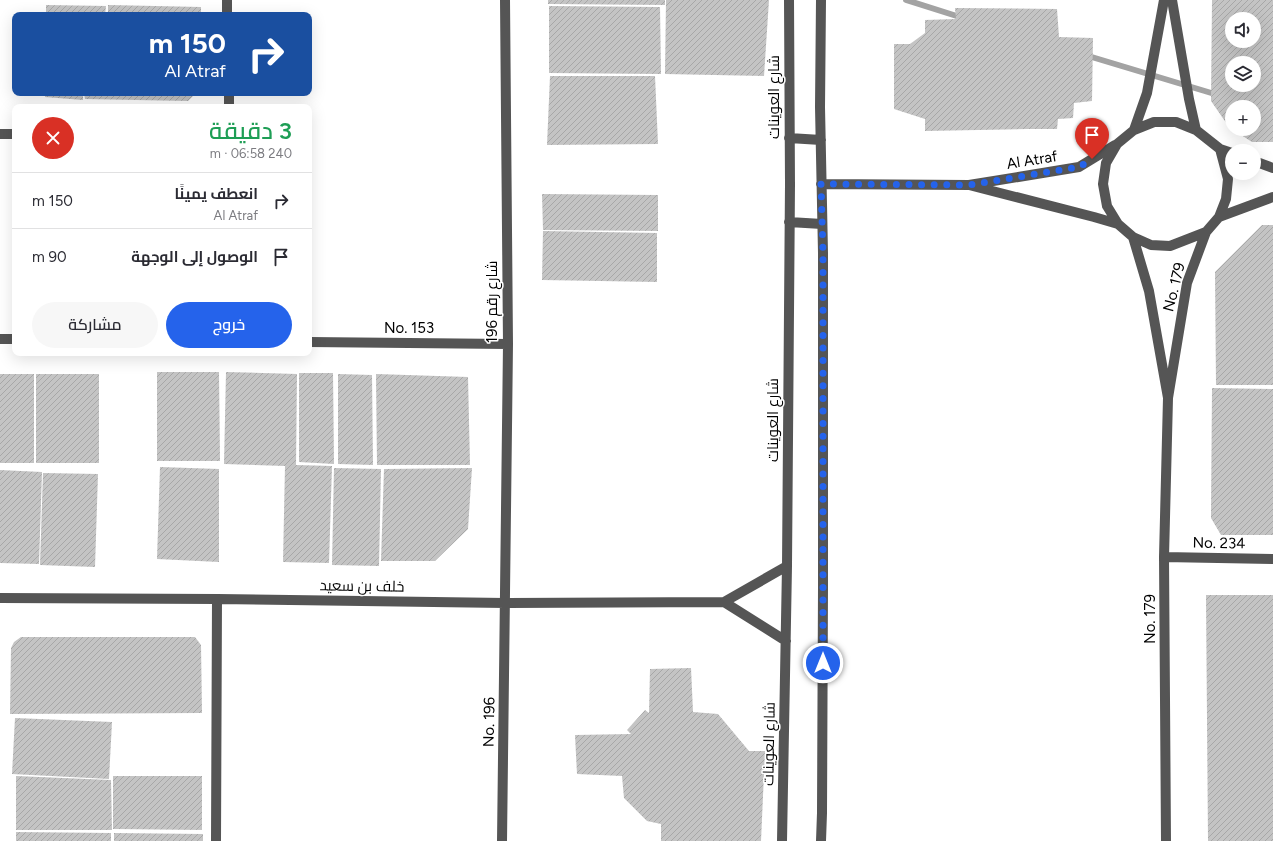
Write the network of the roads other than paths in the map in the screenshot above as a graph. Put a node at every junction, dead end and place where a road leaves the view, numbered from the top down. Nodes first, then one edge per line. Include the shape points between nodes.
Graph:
1 (227, 0) edge
2 (505, 0) edge
3 (789, 0) edge
4 (821, 0) edge
5 (1164, 0) edge
6 (1172, 0) edge
7 (227, 12) edge
8 (1134, 130) junction
9 (1196, 130) junction
10 (0, 134) edge
11 (12, 134) edge
12 (790, 138) junction
13 (820, 140) junction
14 (1117, 144) junction
15 (1220, 149) junction
16 (1225, 151) edge
17 (1261, 164) edge
18 (1273, 168) edge
19 (821, 184) junction
20 (969, 185) junction
21 (1273, 197) edge
22 (1219, 217) junction
23 (789, 222) junction
24 (822, 224) junction
25 (1118, 224) junction
26 (1206, 232) junction
27 (1132, 237) junction
28 (0, 339) edge
29 (12, 339) edge
30 (312, 342) edge
31 (508, 344) junction
32 (1168, 398) junction
33 (1164, 557) junction
34 (1273, 559) edge
35 (787, 566) junction
36 (0, 598) edge
37 (217, 599) junction
38 (724, 602) junction
39 (505, 603) junction
40 (786, 641) junction
41 (216, 841) edge
42 (502, 841) edge
43 (782, 841) edge
44 (821, 841) edge
45 (1166, 841) edge

1 - 7 street
2 - 31 street, شارع رقم 196
3 - 12 street, شارع العوينات
4 - 13 street
5 - 8 street via 1147,93
6 - 9 street
8 - 9 street, Al Atraf via 1154,122 1176,122
8 - 14 street, Al Atraf
9 - 15 street, Al Atraf
10 - 11 street
12 - 13 street
12 - 23 street, شارع العوينات
13 - 19 street
14 - 20 street, Al Atraf via 1079,167
14 - 25 street, Al Atraf via 1106,163 1103,184 1107,206
15 - 16 street
15 - 22 street, Al Atraf via 1228,179 1226,199
17 - 18 street
19 - 20 street, Al Atraf
19 - 24 street
20 - 25 street, Al Atraf
21 - 22 street
22 - 26 street, Al Atraf
23 - 24 street
23 - 35 street, شارع العوينات
24 - 44 street
25 - 27 street, Al Atraf
26 - 27 street, Al Atraf via 1170,246 1151,245
26 - 32 street, No. 179 via 1187,283
27 - 32 street, No. 179 via 1149,292
28 - 29 street
30 - 31 street, No. 153
31 - 39 street, شارع رقم 196
32 - 33 street, No. 179
33 - 34 street, No. 234
33 - 45 street, No. 179
35 - 38 street, خلف بن سعيد
35 - 40 street, شارع العوينات
36 - 37 street, خلف بن سعيد
37 - 39 street, خلف بن سعيد
37 - 41 street
38 - 39 street, خلف بن سعيد
38 - 40 street
39 - 42 street, No. 196
40 - 43 street, شارع العوينات

